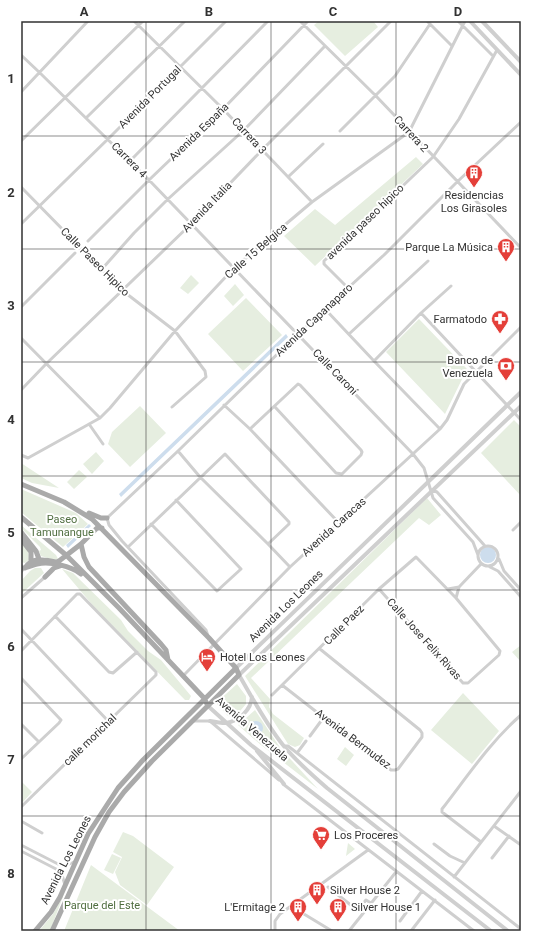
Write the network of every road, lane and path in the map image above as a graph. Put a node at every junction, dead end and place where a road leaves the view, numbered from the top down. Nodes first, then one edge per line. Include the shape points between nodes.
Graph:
1 (88, 21) edge
2 (134, 21) edge
3 (143, 21) edge
4 (185, 21) edge
5 (226, 21) edge
6 (268, 21) edge
7 (300, 21) edge
8 (308, 21) edge
9 (391, 21) edge
10 (427, 21) edge
11 (458, 21) edge
12 (465, 21) edge
13 (470, 21) edge
14 (482, 21) edge
15 (430, 24) junction
16 (139, 25) junction
17 (304, 25) junction
18 (462, 26) junction
19 (160, 46) junction
20 (325, 46) junction
21 (452, 46) junction
22 (497, 50) junction
23 (21, 56) edge
24 (493, 56) junction
25 (521, 62) edge
26 (180, 67) junction
27 (345, 67) junction
28 (39, 72) junction
29 (521, 75) edge
30 (202, 89) junction
31 (21, 92) edge
32 (376, 96) junction
33 (66, 97) junction
34 (223, 109) junction
35 (86, 118) junction
36 (521, 122) edge
37 (244, 130) junction
38 (340, 131) dead end
39 (409, 132) junction
40 (108, 139) junction
41 (21, 141) edge
42 (323, 144) dead end
43 (262, 150) junction
44 (433, 157) junction
45 (130, 161) junction
46 (288, 177) junction
47 (149, 180) junction
48 (457, 182) junction
49 (21, 187) edge
50 (168, 199) junction
51 (312, 202) junction
52 (39, 205) junction
53 (21, 224) edge
54 (191, 224) junction
55 (88, 241) dead end
56 (521, 248) edge
57 (75, 253) dead end
58 (428, 261) dead end
59 (234, 268) junction
60 (102, 269) junction
61 (451, 286) dead end
62 (348, 288) junction
63 (122, 291) junction
64 (21, 307) edge
65 (325, 309) junction
66 (421, 313) junction
67 (521, 326) edge
68 (175, 331) junction
69 (298, 334) junction
70 (350, 334) junction
71 (21, 338) edge
72 (374, 361) junction
73 (46, 364) junction
74 (476, 371) junction
75 (21, 390) edge
76 (521, 392) edge
77 (224, 405) junction
78 (507, 405) junction
79 (521, 406) edge
80 (275, 407) junction
81 (172, 408) dead end
82 (514, 413) junction
83 (100, 418) junction
84 (521, 420) edge
85 (90, 424) junction
86 (250, 429) junction
87 (440, 429) junction
88 (103, 444) dead end
89 (178, 451) junction
90 (413, 454) junction
91 (21, 455) edge
92 (200, 477) junction
93 (429, 482) junction
94 (22, 485) edge
95 (432, 490) junction
96 (176, 500) junction
97 (78, 509) junction
98 (21, 517) edge
99 (107, 518) junction
100 (521, 522) edge
101 (339, 523) junction
102 (151, 524) junction
103 (102, 528) junction
104 (513, 530) dead end
105 (21, 532) edge
106 (21, 539) edge
107 (81, 544) junction
108 (268, 544) junction
109 (485, 546) junction
110 (128, 547) junction
111 (66, 555) junction
112 (478, 555) junction
113 (416, 556) joint
114 (499, 558) junction
115 (39, 559) junction
116 (31, 560) junction
117 (481, 564) junction
118 (64, 566) junction
119 (490, 566) junction
120 (290, 567) junction
121 (22, 568) edge
122 (45, 577) joint
123 (459, 587) junction
124 (379, 589) junction
125 (448, 589) junction
126 (521, 590) edge
127 (521, 596) edge
128 (21, 598) edge
129 (456, 598) junction
130 (119, 608) junction
131 (55, 616) junction
132 (21, 629) edge
133 (209, 638) junction
134 (32, 641) junction
135 (215, 644) junction
136 (320, 649) junction
137 (21, 651) edge
138 (137, 652) junction
139 (168, 660) junction
140 (236, 668) junction
141 (239, 675) junction
142 (183, 676) junction
143 (21, 678) edge
144 (282, 686) junction
145 (272, 695) dead end
146 (252, 696) junction
147 (204, 698) junction
148 (208, 706) junction
149 (521, 715) edge
150 (324, 717) junction
151 (192, 721) junction
152 (210, 721) junction
153 (109, 722) junction
154 (226, 723) junction
155 (21, 724) edge
156 (310, 736) dead end
157 (306, 741) dead end
158 (39, 742) junction
159 (251, 744) junction
160 (283, 745) junction
161 (297, 753) junction
162 (21, 760) edge
163 (284, 784) junction
164 (521, 791) edge
165 (21, 807) edge
166 (21, 820) edge
167 (494, 826) junction
168 (42, 833) dead end
169 (509, 836) junction
170 (481, 842) junction
171 (434, 844) dead end
172 (21, 845) edge
173 (521, 845) edge
174 (368, 850) junction
175 (21, 851) edge
176 (492, 858) dead end
177 (76, 861) junction
178 (465, 863) junction
179 (396, 872) junction
180 (454, 877) junction
181 (65, 885) junction
182 (328, 887) dead end
183 (422, 891) junction
184 (435, 900) junction
185 (371, 903) junction
186 (299, 911) dead end
187 (400, 921) dead end
188 (521, 929) edge
189 (35, 931) edge
190 (52, 931) edge
191 (275, 931) edge
192 (332, 931) edge
193 (349, 931) edge
194 (411, 931) edge
195 (474, 931) edge
196 (491, 931) edge
197 (508, 931) edge

1 - 28 street
2 - 16 street, Carrera 3
3 - 16 street
4 - 19 street
5 - 26 street, Avenida Portugal
6 - 30 street
7 - 17 street, Carrera 2
8 - 17 street, Avenida España
9 - 27 street, Avenida Italia
10 - 15 street
11 - 18 street
12 - 18 street, Calle 15 Belgica
13 - 22 street
14 - 25 street
15 - 21 street
15 - 32 street via 395,76
16 - 19 street, Carrera 3
16 - 33 street
17 - 20 street, Carrera 2
17 - 34 street, Avenida España
18 - 21 street, Calle 15 Belgica
18 - 24 street
19 - 26 street, Carrera 3
19 - 35 street
20 - 27 street, Carrera 2
20 - 37 street
21 - 39 street, Calle 15 Belgica
22 - 24 street
22 - 29 street
23 - 28 street, Carrera 4
24 - 44 street via 459,119
26 - 30 street, Carrera 3
26 - 40 street, Avenida Portugal
27 - 32 street, Carrera 2
27 - 43 street, Avenida Italia
28 - 31 street
28 - 33 street, Carrera 4
30 - 34 street, Carrera 3
30 - 45 street
32 - 38 street
32 - 39 street, Carrera 2
33 - 35 street, Carrera 4
33 - 41 street
34 - 37 street, Carrera 3
34 - 47 street, Avenida España
35 - 40 street, Carrera 4
36 - 48 street, Avenida Capanaparo
37 - 43 street, Carrera 3
37 - 50 street
39 - 44 street, Carrera 2
39 - 51 street, Calle 15 Belgica
40 - 45 street, Carrera 4
40 - 52 street, Avenida Portugal
42 - 46 street
43 - 46 street, Carrera 3
43 - 54 street, Avenida Italia
44 - 48 street, Carrera 2
44 - 62 street, avenida paseo hipico via 324,261
45 - 47 street, Carrera 4
46 - 51 street, Carrera 3
47 - 50 street, Carrera 4
47 - 55 street, Avenida España
48 - 56 street, Carrera 2
48 - 62 street, Avenida Capanaparo
49 - 52 street, Calle Paseo Hipico
50 - 54 street, Carrera 4
50 - 60 street
51 - 59 street, Calle 15 Belgica
52 - 53 street, Avenida Portugal
52 - 60 street, Calle Paseo Hipico
54 - 59 street, Carrera 4
54 - 63 street, Avenida Italia
57 - 64 street
58 - 70 street
59 - 68 street, Calle 15 Belgica
59 - 69 street, Calle Caroní
60 - 63 street, Calle Paseo Hipico
61 - 66 street
62 - 65 street, Avenida Capanaparo
63 - 68 street, Calle Paseo Hipico
63 - 73 street, Avenida Italia
65 - 69 street, Avenida Capanaparo
65 - 70 street
66 - 72 street
66 - 74 street
67 - 74 street, Avenida Caracas
68 - 81 street, Calle Paseo Hipico via 206,377
68 - 83 street, Calle 15 Belgica
69 - 77 street, Avenida Capanaparo
69 - 90 street, Calle Caroní
70 - 72 street
71 - 73 street
72 - 87 street
73 - 75 street, Avenida Italia
73 - 83 street
74 - 78 street
74 - 87 street, Avenida Caracas via 464,384
76 - 78 street, Avenida Los Leones
77 - 86 street
77 - 89 street, Avenida Capanaparo
78 - 82 street
78 - 93 street, Avenida Los Leones
79 - 82 street, Avenida Los Leones
80 - 80 street via 298,384 300,385 361,450 361,455 342,474 336,473
80 - 86 street
82 - 84 street
82 - 95 street, Avenida Los Leones
83 - 85 street, Calle 15 Belgica
85 - 88 street
85 - 91 street, Calle 15 Belgica via 28,458
86 - 101 street
87 - 90 street, Avenida Caracas
89 - 92 street
89 - 99 street, Avenida Capanaparo
90 - 93 street, Calle Caroní via 424,468
90 - 101 street, Avenida Caracas
92 - 96 street
92 - 108 street
92 - 108 street via 225,454 289,522
93 - 95 street, Calle Caroní
93 - 140 street, Avenida Los Leones
94 - 97 main road, Avenida Venezuela
95 - 109 street via 437,492
95 - 112 street, Calle Caroní via 433,498 473,542
95 - 141 street, Avenida Los Leones
96 - 102 street
96 - 102 street via 241,569 217,591
97 - 99 main road
97 - 103 main road, Avenida Venezuela
98 - 111 main road, Avenida Venezuela
99 - 110 street via 109,525
100 - 104 street
101 - 120 street, Avenida Caracas
102 - 110 street
103 - 107 main road via 97,528
103 - 133 main road, Avenida Venezuela
105 - 115 main road
106 - 116 main road via 31,552
107 - 111 main road
107 - 139 main road via 89,567 161,644 166,650
108 - 120 street
109 - 112 street
109 - 114 street via 491,546 496,550
110 - 133 street via 206,630
111 - 115 main road via 56,562
111 - 130 main road, Avenida Venezuela
112 - 117 street
113 - 124 street, Calle Paez
113 - 125 street, Calle Jose Felix Rivas
114 - 119 street via 497,563
114 - 126 street via 504,571
115 - 116 main road
116 - 121 main road
117 - 119 street
117 - 123 street
118 - 121 main road via 39,563
118 - 122 main road via 54,568
118 - 130 main road via 79,572
119 - 127 street
120 - 135 street, Avenida Caracas
122 - 128 street
123 - 125 street
123 - 129 street
124 - 129 street, Calle Jose Felix Rivas via 463,682 468,684 500,653
124 - 136 street, Calle Paez
125 - 129 street, Calle Jose Felix Rivas
130 - 139 main road, Avenida Venezuela
131 - 134 street
131 - 138 street via 109,672 113,673
131 - 138 street via 77,594 82,595
132 - 134 street
133 - 135 main road, Avenida Venezuela
134 - 137 street
134 - 153 street
135 - 140 main road, Avenida Venezuela
135 - 142 street, Avenida Caracas
136 - 144 street, Calle Paez
136 - 150 street, Avenida Bermudez via 420,730 422,737 398,769 391,770
138 - 153 street, calle morichal via 156,675
139 - 142 main road, Avenida Venezuela
140 - 141 main road, Avenida Venezuela
140 - 147 main road, Avenida Los Leones
141 - 146 street, Avenida Venezuela
141 - 148 main road, Avenida Los Leones
142 - 147 main road, Avenida Venezuela
143 - 158 street via 61,720
144 - 145 street, Calle Paez
144 - 150 street, Avenida Bermudez
146 - 154 street via 246,712
146 - 160 street, Avenida Venezuela
147 - 148 main road, Avenida Venezuela
147 - 177 main road, Avenida Los Leones via 118,788 88,834
148 - 151 main road, Avenida Los Leones
148 - 154 street, Avenida Venezuela
149 - 170 street via 486,752 442,809 442,812
150 - 156 street
151 - 152 street, Avenida Venezuela
151 - 190 main road, Avenida Los Leones via 152,761 109,812
152 - 154 street
152 - 163 street, Avenida Venezuela
153 - 165 street, calle morichal
154 - 159 street, Avenida Venezuela
155 - 158 street
157 - 161 street
158 - 162 street
159 - 163 street
159 - 196 street, Avenida Venezuela
160 - 161 street, Avenida Venezuela
160 - 197 street, Avenida Venezuela via 327,788
161 - 180 street, Avenida Venezuela
163 - 174 street, Avenida Venezuela
164 - 167 street
166 - 168 street
167 - 169 street
167 - 170 street
169 - 173 street
169 - 176 street
170 - 178 street
171 - 178 street
172 - 177 street via 58,864 67,865
174 - 179 street, Avenida Venezuela
174 - 191 street via 280,914 275,921
175 - 181 street via 56,869 62,875
177 - 181 main road, Avenida Los Leones
178 - 180 street
179 - 183 street, Avenida Venezuela
179 - 185 street
180 - 188 street, Avenida Venezuela
181 - 189 main road, Avenida Los Leones via 51,912
182 - 185 street via 357,910 366,900
183 - 184 street, Avenida Venezuela
183 - 187 street
184 - 194 street
184 - 195 street, Avenida Venezuela
185 - 193 street
186 - 192 street

